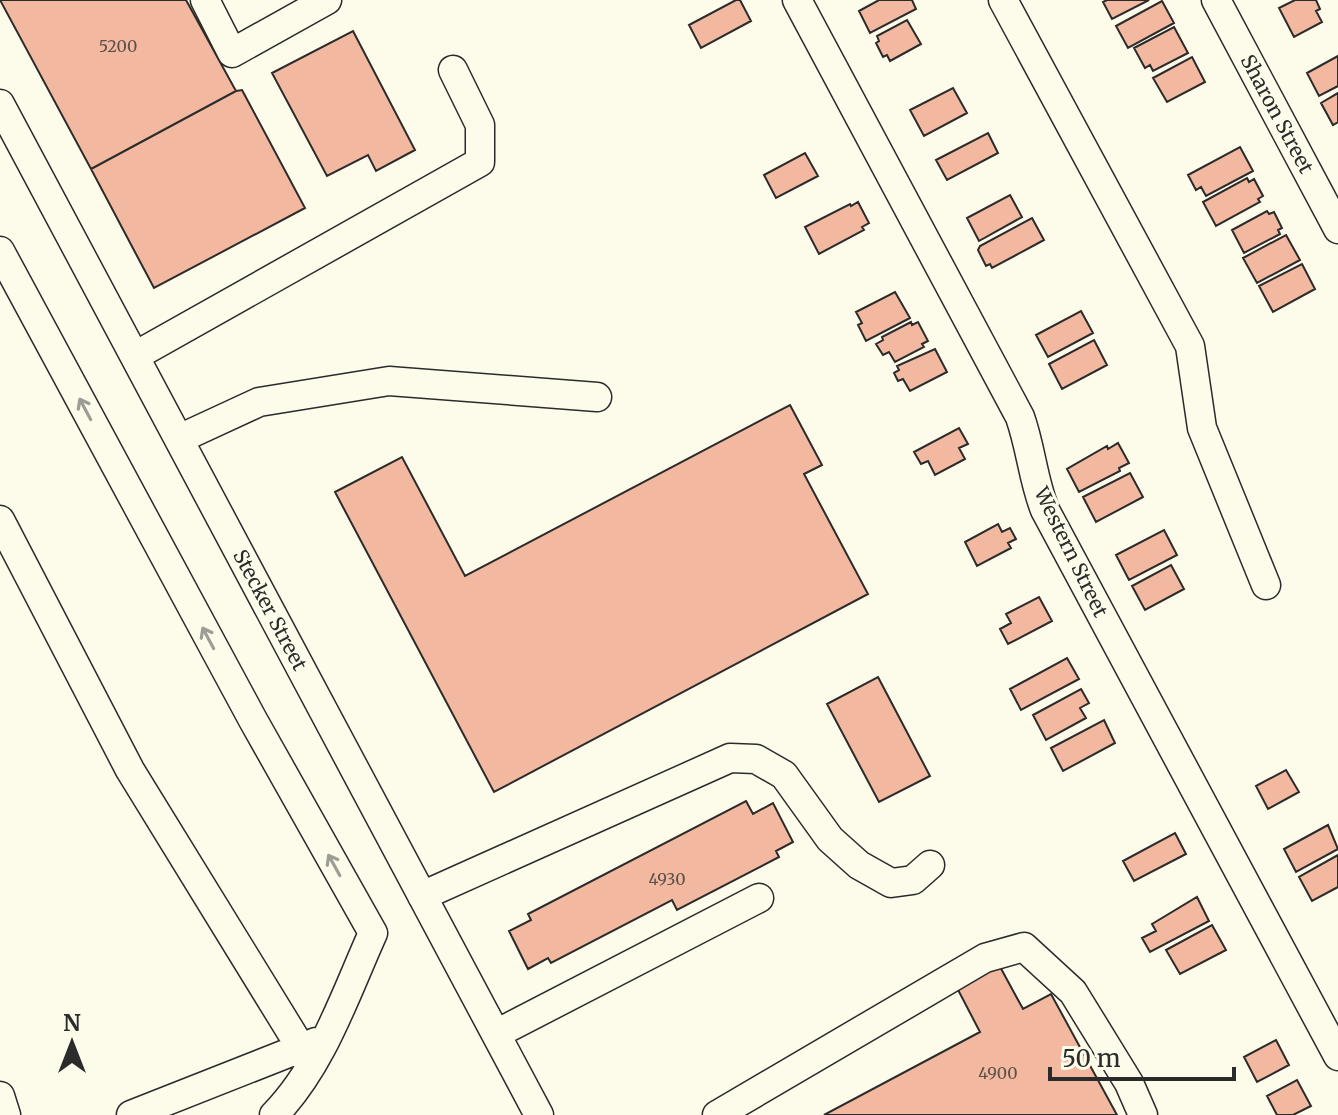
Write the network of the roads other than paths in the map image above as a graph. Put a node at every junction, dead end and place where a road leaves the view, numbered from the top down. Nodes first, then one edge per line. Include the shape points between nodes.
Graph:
1 (205, 0) edge
2 (327, 0) edge
3 (797, 0) edge
4 (1003, 0) edge
5 (1216, 0) edge
6 (453, 70) dead end
7 (0, 104) edge
8 (1338, 229) edge
9 (0, 251) edge
10 (135, 356) junction
11 (597, 397) dead end
12 (179, 439) junction
13 (0, 520) edge
14 (1266, 585) dead end
15 (930, 865) dead end
16 (422, 896) junction
17 (759, 898) dead end
18 (496, 1034) junction
19 (314, 1043) junction
20 (1338, 1056) edge
21 (0, 1096) edge
22 (6, 1115) edge
23 (131, 1115) edge
24 (274, 1115) edge
25 (539, 1115) edge
26 (717, 1115) edge
27 (1143, 1115) edge

1 - 2 street via 232,53
3 - 20 street, Western Street via 1020,417 1045,510
4 - 14 street via 1190,346 1202,428
5 - 8 street, Sharon Street
6 - 10 street via 480,125 480,162
7 - 10 street, Stecker Street
19 -> 9 street via 373,933
10 - 12 street, Stecker Street
11 - 12 street via 389,381 259,402
12 - 16 street, Stecker Street
13 - 19 street via 130,770
15 - 16 street via 913,880 891,883 859,865 830,839 784,775 756,759 730,758
16 - 18 street, Stecker Street
17 - 18 street
18 - 25 street, Stecker Street
19 - 23 street
19 - 24 street via 295,1093
21 - 22 street
26 - 27 street via 985,958 1024,947 1073,992

